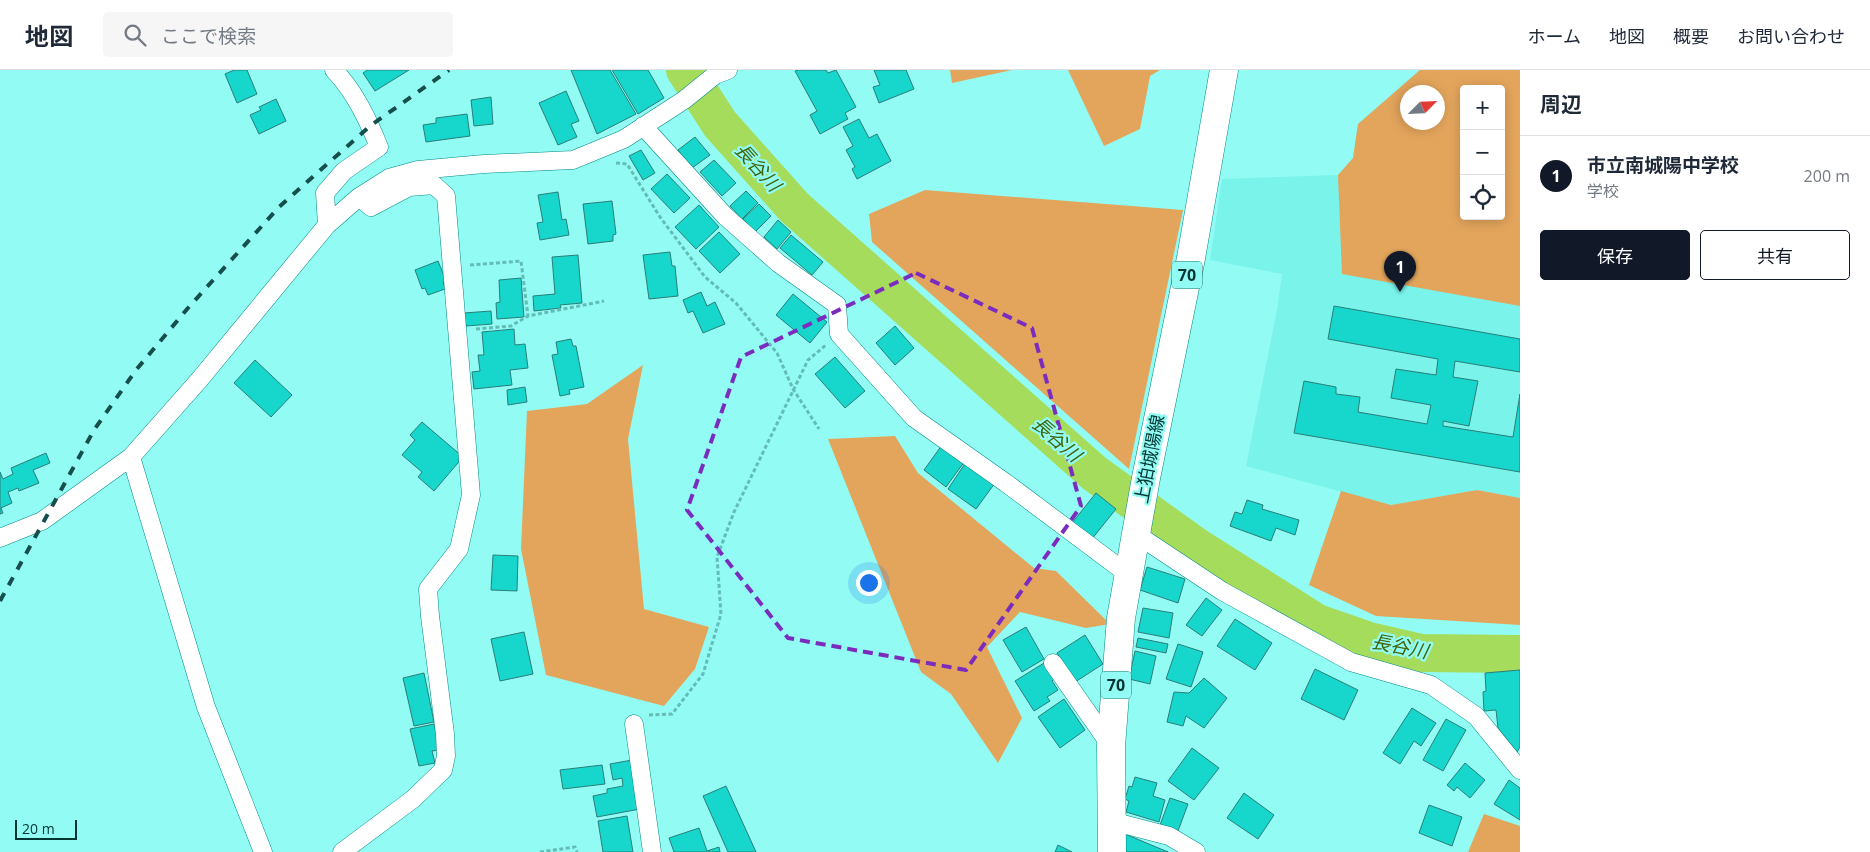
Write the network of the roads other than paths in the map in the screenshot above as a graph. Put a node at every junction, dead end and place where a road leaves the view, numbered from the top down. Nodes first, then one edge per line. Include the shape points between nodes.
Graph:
1 (334, 70) edge
2 (1224, 70) edge
3 (722, 72) edge
4 (643, 126) junction
5 (359, 197) junction
6 (327, 225) junction
7 (131, 457) junction
8 (1137, 527) junction
9 (0, 538) edge
10 (1129, 575) junction
11 (1054, 663) dead end
12 (641, 720) road end
13 (1111, 746) junction
14 (1520, 770) edge
15 (1111, 821) junction
16 (263, 852) edge
17 (342, 852) edge
18 (652, 852) edge
19 (1112, 852) edge
20 (1196, 852) edge

1 - 6 street via 360,105 379,147 344,171 325,193
2 - 8 main road, 上狛城陽線 / 70 via 1191,258
3 - 4 street
4 - 5 street via 573,160 418,170 389,178
4 - 10 street via 725,216 778,263 837,306 839,334 914,418
5 - 6 street
5 - 17 street via 371,208 409,187 434,185 446,196 472,495 458,549 428,589 446,734 443,770 413,799
6 - 7 street via 200,380
7 - 9 street via 42,521
7 - 16 street via 206,707
8 - 10 main road, 上狛城陽線 / 70
8 - 14 street via 1222,591 1351,662 1431,685 1476,716
10 - 13 main road, 上狛城陽線 / 70 via 1121,618
11 - 13 street
12 - 18 street
13 - 15 main road, 上狛城陽線 / 70
15 - 19 main road, 上狛城陽線 / 70
15 - 20 street via 1169,836

